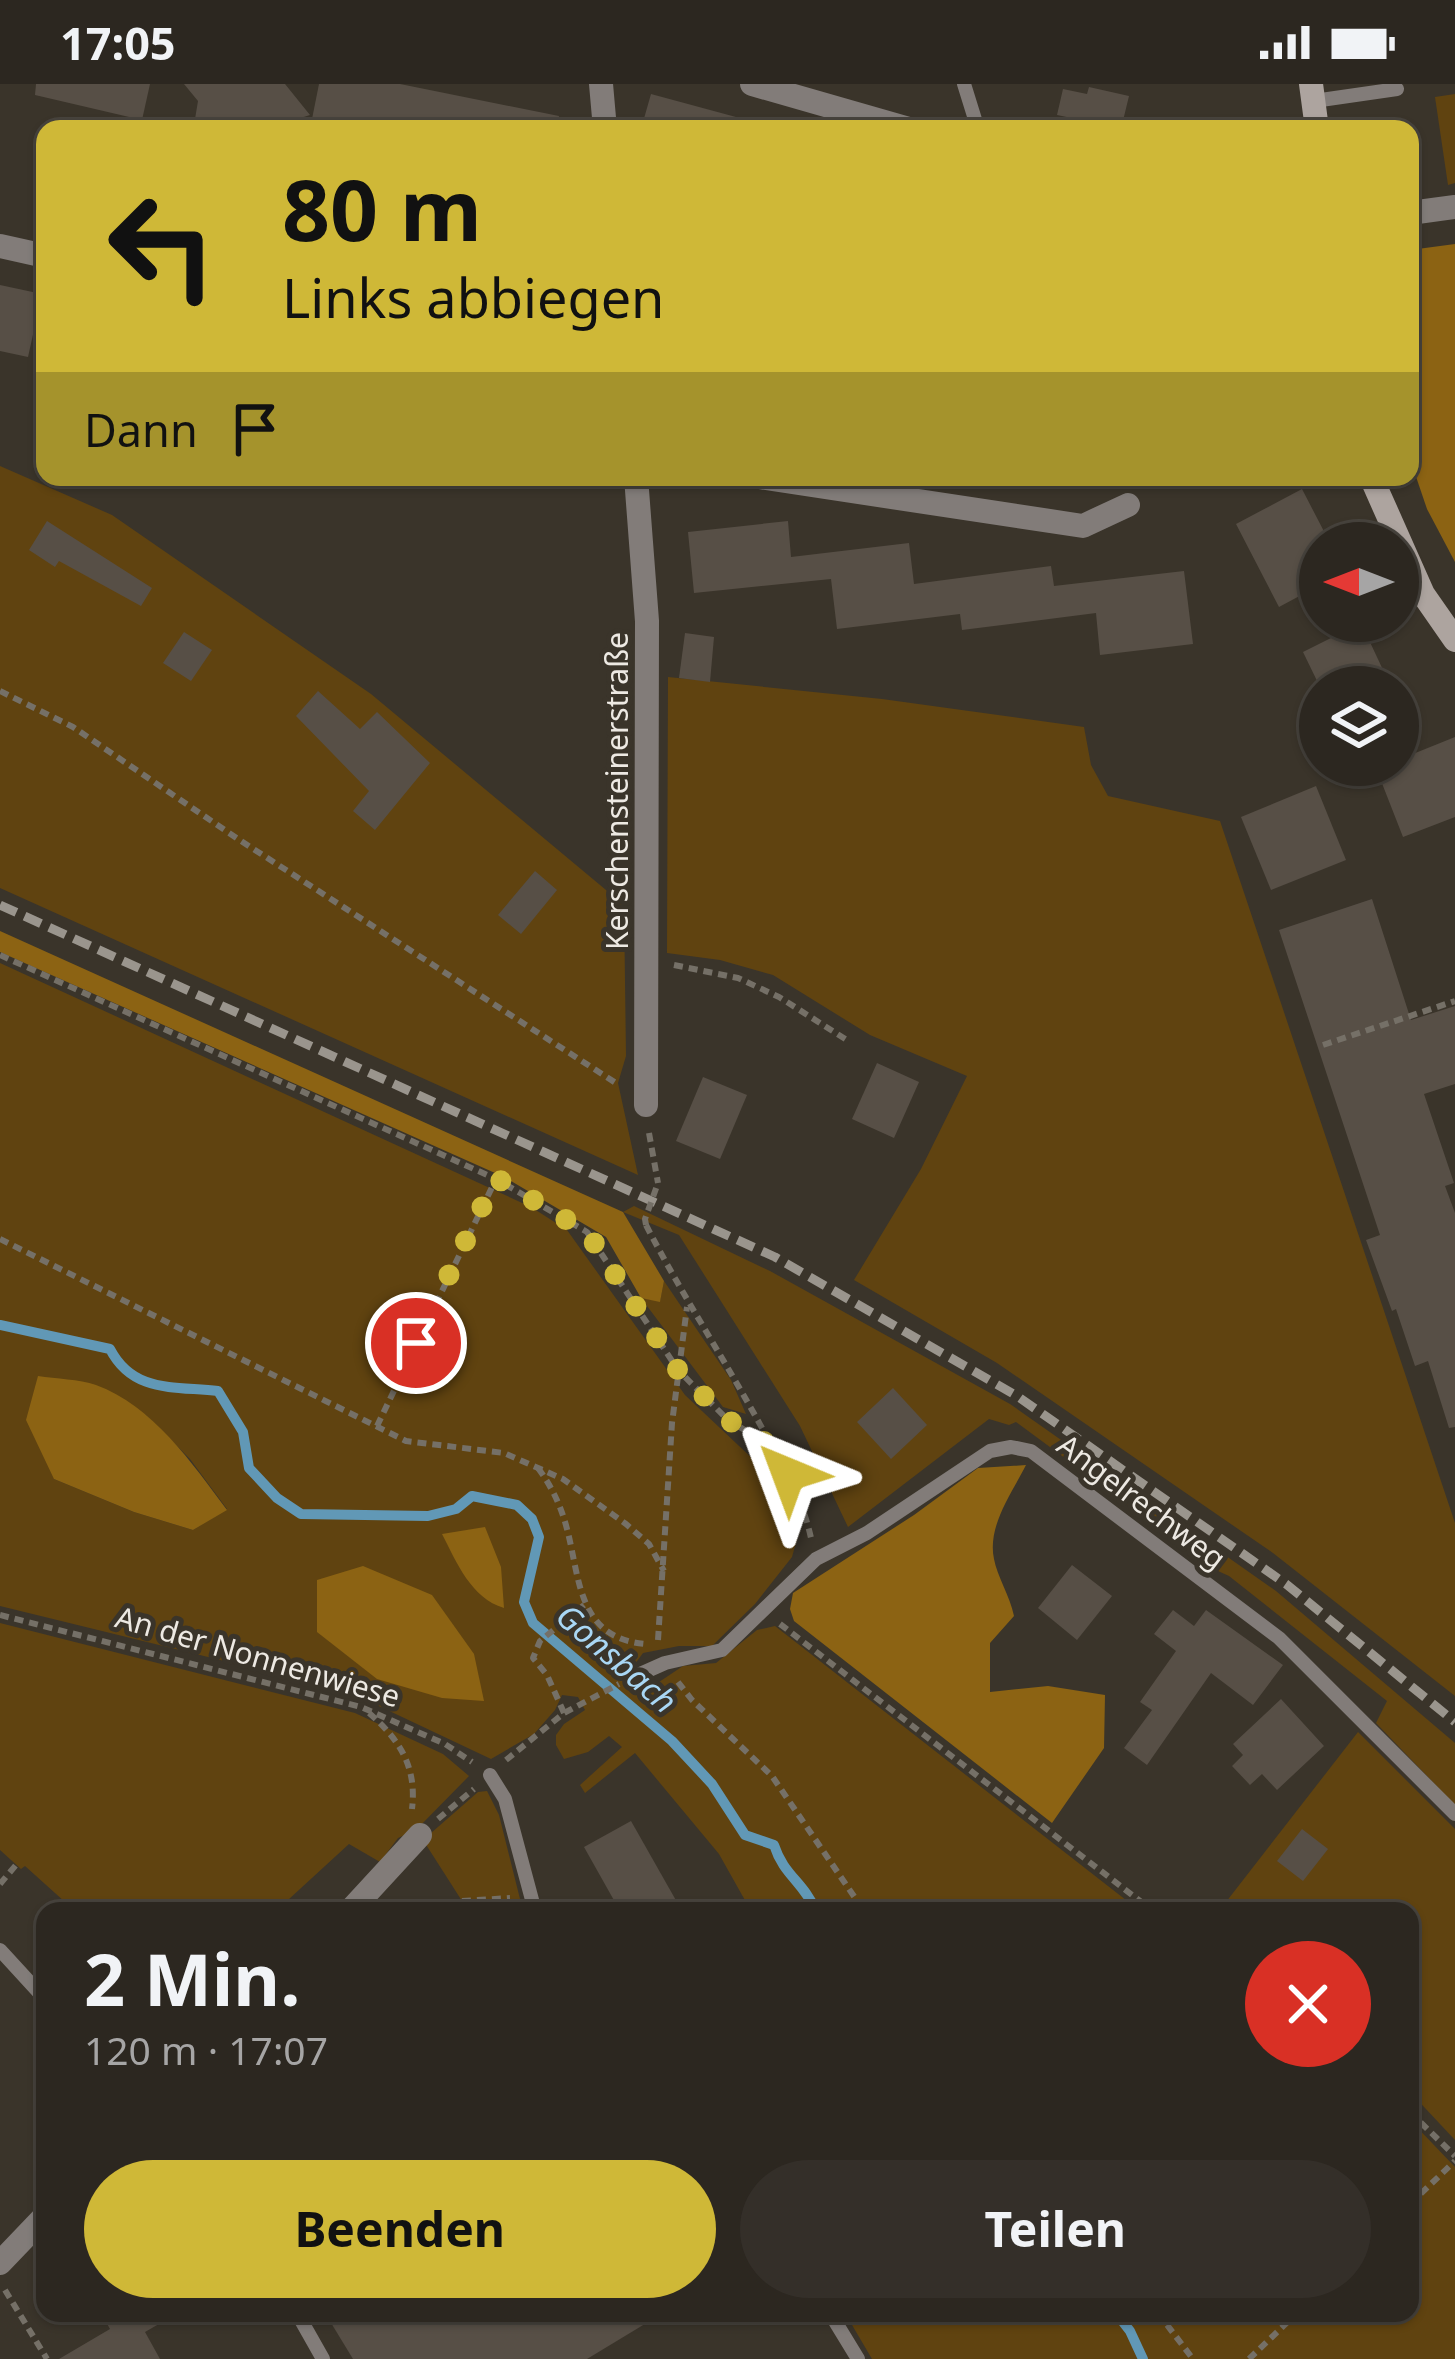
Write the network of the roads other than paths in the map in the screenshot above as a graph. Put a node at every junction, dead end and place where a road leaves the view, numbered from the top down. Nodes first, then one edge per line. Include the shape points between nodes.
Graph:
1 (601, 84) edge
2 (752, 84) edge
3 (964, 84) edge
4 (1397, 89) dead end
5 (1312, 93) edge
6 (603, 120) edge
7 (878, 120) edge
8 (975, 120) edge
9 (1455, 207) edge
10 (1419, 212) edge
11 (0, 246) edge
12 (36, 254) edge
13 (637, 486) edge
14 (819, 486) edge
15 (1375, 486) edge
16 (1128, 505) dead end
17 (1455, 640) edge
18 (647, 1117) road end
19 (638, 1675) road end
20 (490, 1774) road end
21 (1455, 1814) edge
22 (414, 1842) road end
23 (374, 1888) junction
24 (359, 1902) edge
25 (383, 1902) edge
26 (532, 1902) edge
27 (0, 1951) edge
28 (36, 1990) edge
29 (36, 2226) edge
30 (0, 2264) edge
31 (302, 2322) edge
32 (835, 2322) edge
33 (322, 2359) edge
34 (858, 2359) edge

1 - 6 street
2 - 7 street
3 - 8 lane
4 - 5 lane
9 - 10 street
11 - 12 street
13 - 18 street, Kerschensteinerstraße via 647,621
14 - 16 street via 1083,526
15 - 17 street via 1423,594
19 - 21 lane, Angelrechweg via 722,1650 817,1559 990,1451 1011,1447 1031,1451 1279,1638
20 - 26 lane via 505,1799
22 - 23 street
23 - 24 street
23 - 25 street
27 - 28 lane
29 - 30 street
31 - 33 lane
32 - 34 lane

